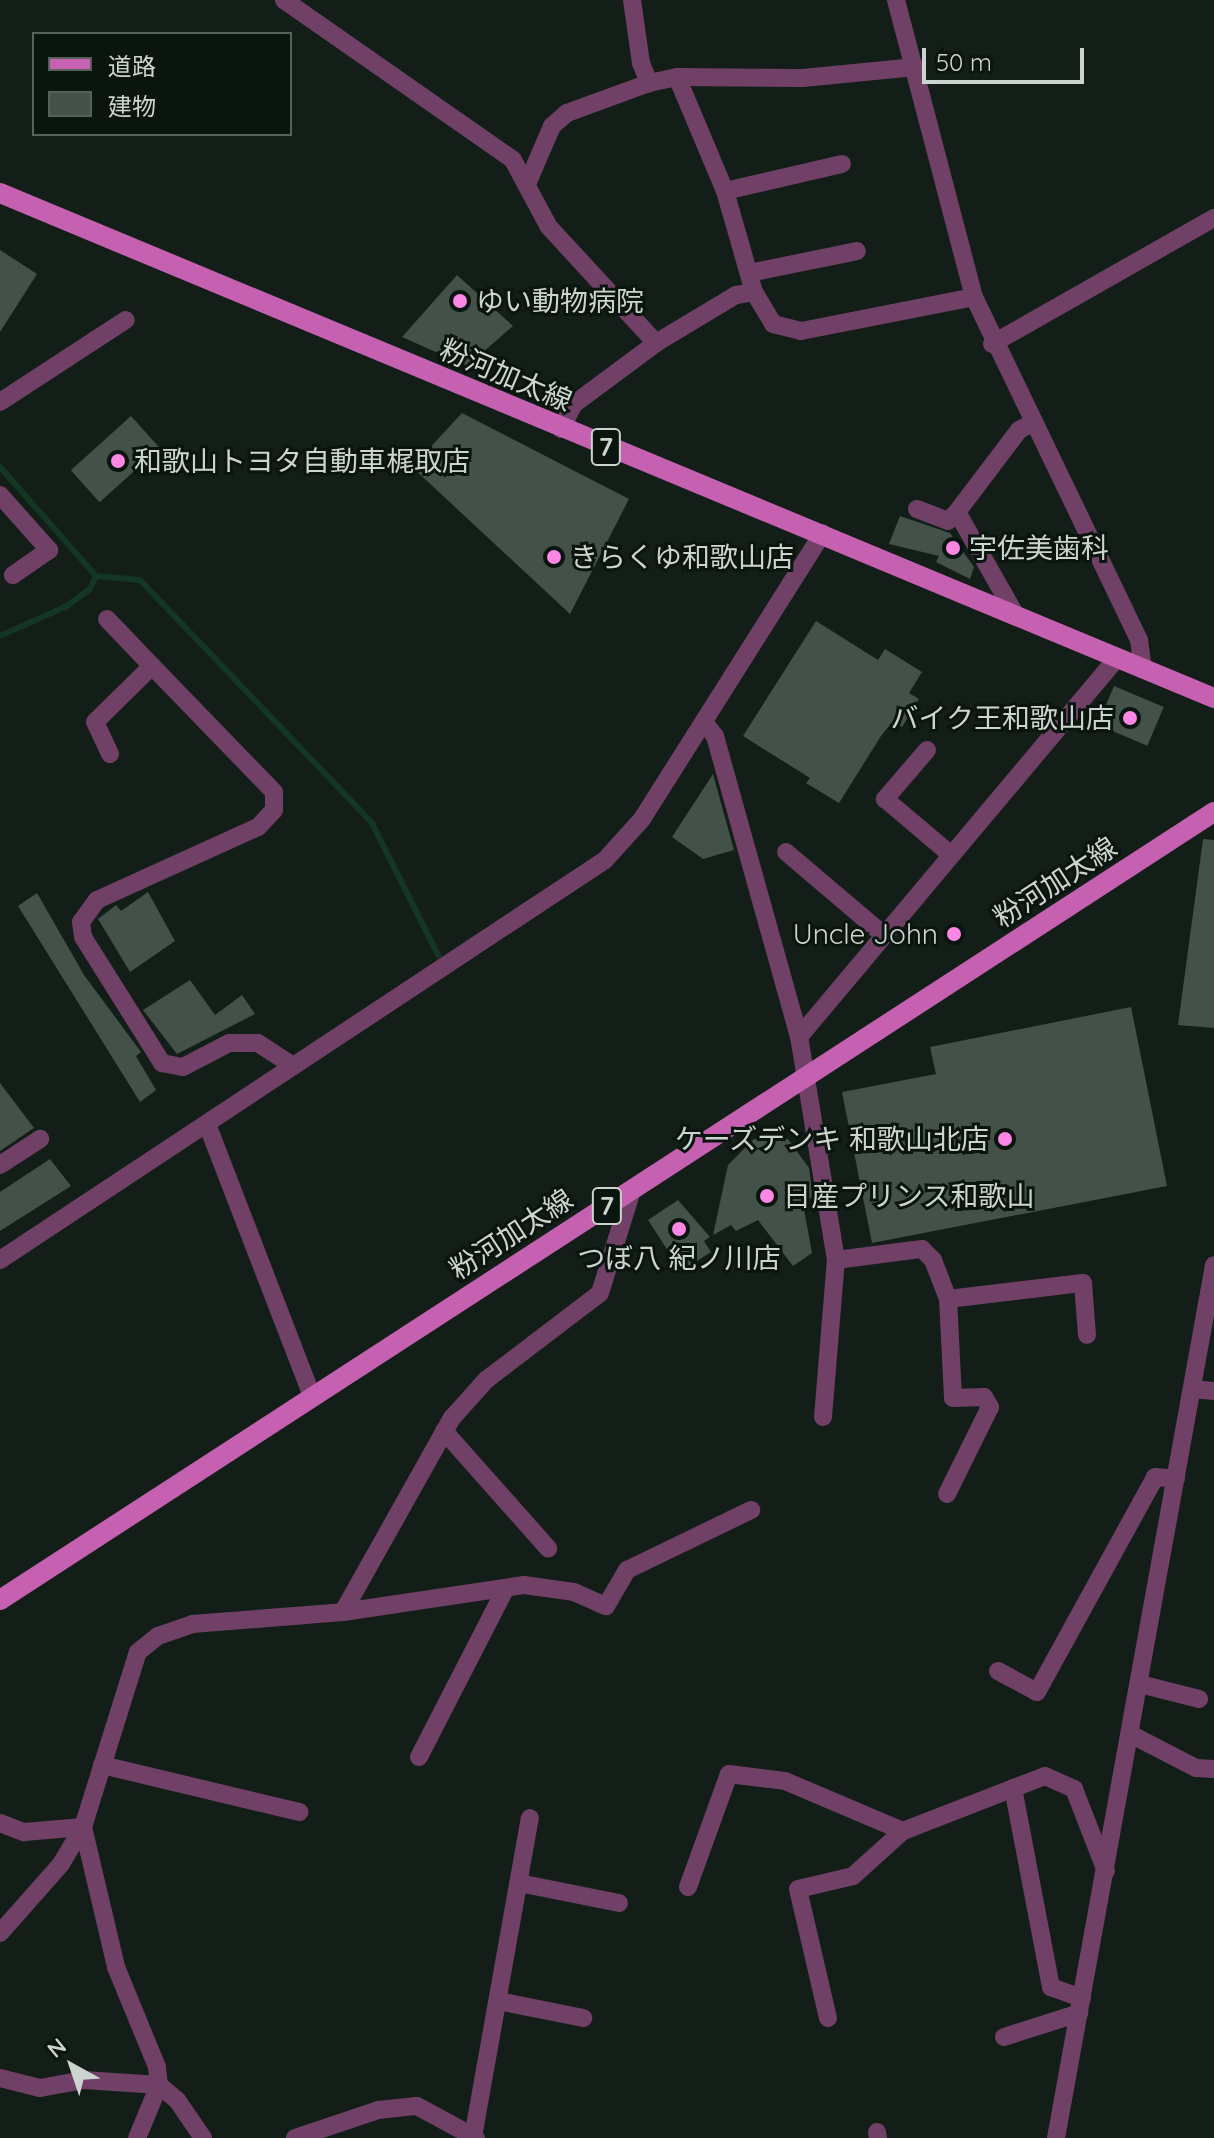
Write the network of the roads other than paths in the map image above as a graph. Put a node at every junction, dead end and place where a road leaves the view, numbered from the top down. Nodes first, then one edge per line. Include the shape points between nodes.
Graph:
1 (284, 0) edge
2 (632, 0) edge
3 (896, 0) edge
4 (915, 67) junction
5 (677, 77) junction
6 (649, 83) junction
7 (842, 164) dead end
8 (528, 182) junction
9 (725, 191) junction
10 (0, 193) edge
11 (1214, 218) edge
12 (857, 251) dead end
13 (749, 273) junction
14 (754, 292) junction
15 (974, 297) junction
16 (126, 320) dead end
17 (656, 343) junction
18 (992, 344) junction
19 (0, 402) edge
20 (1031, 424) junction
21 (561, 429) junction
22 (0, 495) edge
23 (917, 509) dead end
24 (957, 512) junction
25 (823, 533) junction
26 (13, 575) dead end
27 (1015, 614) junction
28 (107, 619) dead end
29 (1116, 659) junction
30 (152, 666) junction
31 (1143, 670) junction
32 (1214, 698) edge
33 (704, 722) junction
34 (927, 750) dead end
35 (110, 754) dead end
36 (1214, 812) edge
37 (786, 852) dead end
38 (950, 854) junction
39 (884, 935) junction
40 (799, 1037) junction
41 (293, 1066) junction
42 (809, 1074) junction
43 (207, 1124) junction
44 (40, 1139) dead end
45 (0, 1165) edge
46 (632, 1190) junction
47 (1, 1256) edge
48 (836, 1260) junction
49 (1214, 1265) edge
50 (948, 1299) junction
51 (1087, 1335) dead end
52 (1192, 1389) junction
53 (1214, 1391) edge
54 (311, 1394) junction
55 (823, 1417) dead end
56 (444, 1431) junction
57 (1176, 1479) junction
58 (947, 1494) dead end
59 (751, 1510) dead end
60 (548, 1548) dead end
61 (506, 1588) junction
62 (0, 1600) edge
63 (343, 1612) junction
64 (998, 1671) dead end
65 (1140, 1684) junction
66 (1199, 1699) dead end
67 (1132, 1735) junction
68 (419, 1757) dead end
69 (102, 1765) junction
70 (1214, 1769) edge
71 (1013, 1788) junction
72 (299, 1812) dead end
73 (530, 1818) dead end
74 (0, 1823) edge
75 (83, 1827) junction
76 (903, 1831) junction
77 (1106, 1871) junction
78 (519, 1883) junction
79 (688, 1887) dead end
80 (619, 1903) dead end
81 (0, 1933) edge
82 (498, 2001) junction
83 (1081, 2006) junction
84 (583, 2018) dead end
85 (828, 2018) dead end
86 (1004, 2037) dead end
87 (0, 2078) edge
88 (159, 2085) junction
89 (475, 2137) edge
90 (137, 2138) edge
91 (203, 2138) edge
92 (295, 2138) edge
93 (1056, 2138) edge

1 - 8 street via 513,160
2 - 6 street
3 - 4 street
4 - 5 street via 803,78
4 - 15 street
5 - 6 street
5 - 9 street
6 - 8 street via 560,119
7 - 9 street
8 - 17 street via 549,227
9 - 13 street
10 - 21 main road, 粉河加太線 / 7
11 - 18 street
12 - 13 street
13 - 14 street
14 - 15 street via 773,324 801,331
14 - 17 street via 736,295
15 - 18 street
16 - 19 street
17 - 21 street via 574,404
18 - 20 street
20 - 24 street via 1019,430
20 - 31 street via 1139,640
21 - 25 main road, 粉河加太線 / 7
22 - 26 street via 49,550
23 - 24 street via 948,521
24 - 27 street
25 - 27 main road, 粉河加太線 / 7
25 - 33 street
27 - 29 main road, 粉河加太線 / 7
28 - 30 street
29 - 31 main road, 粉河加太線 / 7
29 - 38 street
30 - 35 street via 95,722
30 - 41 street via 274,792 274,810 258,827 97,900 81,922 83,937 162,1063 183,1067 229,1043 258,1043
31 - 32 main road, 粉河加太線 / 7
33 - 40 street via 715,736
33 - 41 street via 642,819 605,860
34 - 38 street via 885,799
36 - 42 main road, 粉河加太線 / 7
37 - 39 street
38 - 39 street
39 - 40 street
40 - 42 street
41 - 43 street
42 - 46 main road, 粉河加太線 / 7
42 - 48 street
43 - 47 street
43 - 54 street
44 - 45 street
46 - 54 main road, 粉河加太線 / 7
46 - 56 street via 600,1293 486,1380
48 - 50 street via 922,1249 933,1260
48 - 55 street
49 - 52 street
50 - 51 street via 1083,1283
50 - 58 street via 953,1398 984,1397 990,1407
52 - 53 street
52 - 57 street
54 - 62 main road, 粉河加太線 / 7
56 - 60 street
56 - 63 street
57 - 64 street via 1155,1477 1037,1692
57 - 65 street
59 - 61 street via 627,1570 606,1606 574,1592
61 - 63 street
61 - 68 street
63 - 69 street via 192,1624 158,1636 138,1652
65 - 66 street
65 - 67 street
67 - 70 street via 1196,1768
67 - 77 street
69 - 72 street
69 - 75 street
71 - 76 street
71 - 77 street via 1045,1776 1074,1789
71 - 83 street via 1051,1987
73 - 78 street
74 - 75 street via 24,1832
75 - 81 street via 61,1864
75 - 88 street via 116,1967 157,2067
76 - 79 street via 785,1781 729,1774
76 - 85 street via 853,1876 798,1889
77 - 83 street
78 - 80 street
78 - 82 street
82 - 84 street
82 - 89 street
83 - 86 street
83 - 93 street
87 - 88 street via 40,2088 84,2080
88 - 90 street
88 - 91 street via 177,2100
89 - 92 street via 417,2106 378,2110

